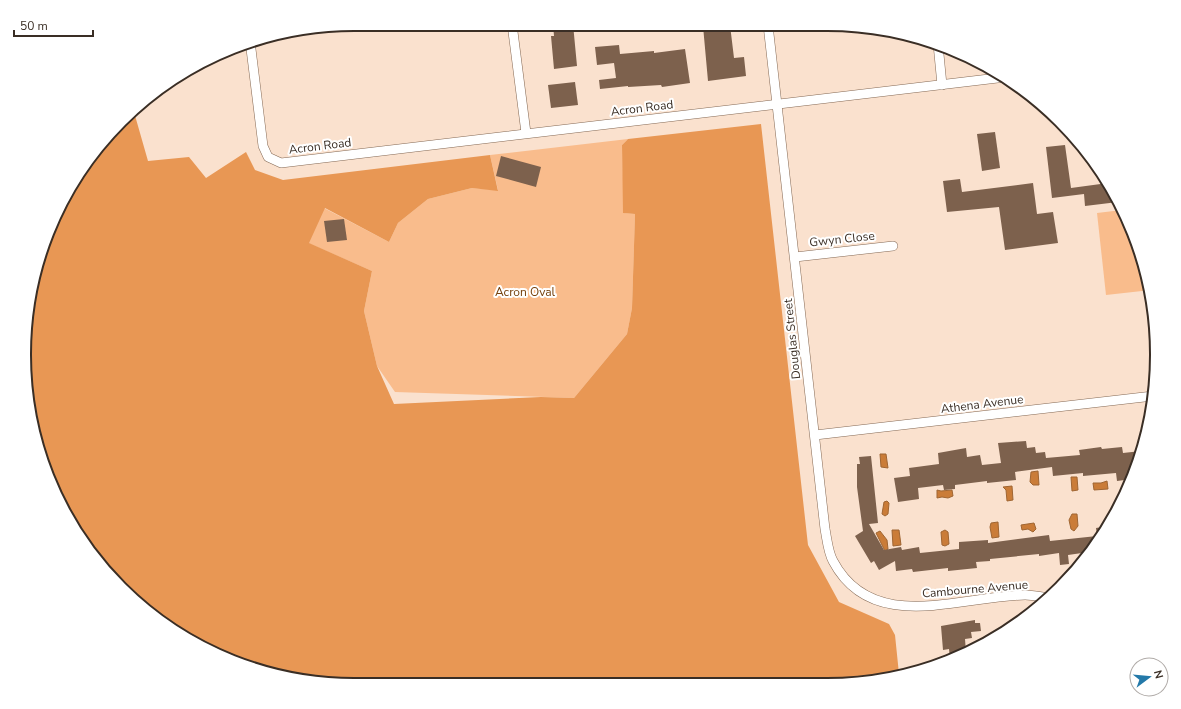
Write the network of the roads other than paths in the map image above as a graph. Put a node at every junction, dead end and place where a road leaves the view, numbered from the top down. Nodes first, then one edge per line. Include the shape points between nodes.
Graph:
1 (513, 31) edge
2 (769, 31) edge
3 (251, 48) edge
4 (939, 51) edge
5 (996, 79) edge
6 (942, 85) junction
7 (777, 105) junction
8 (526, 133) junction
9 (893, 246) dead end
10 (795, 257) junction
11 (1147, 397) edge
12 (815, 435) junction
13 (1041, 597) edge
14 (904, 607) joint

1 - 8 street
2 - 7 street, Douglas Street
3 - 8 street, Acron Road via 263,146 268,157 280,162
4 - 6 street
5 - 6 street, Acron Road
6 - 7 street, Acron Road
7 - 8 street, Acron Road
7 - 10 street, Douglas Street
9 - 10 street, Gwyn Close
10 - 12 street, Douglas Street
11 - 12 street, Athena Avenue
12 - 14 street, Douglas Street via 824,529 832,561 850,585 862,593 874,600
13 - 14 street, Cambourne Avenue via 1025,595

